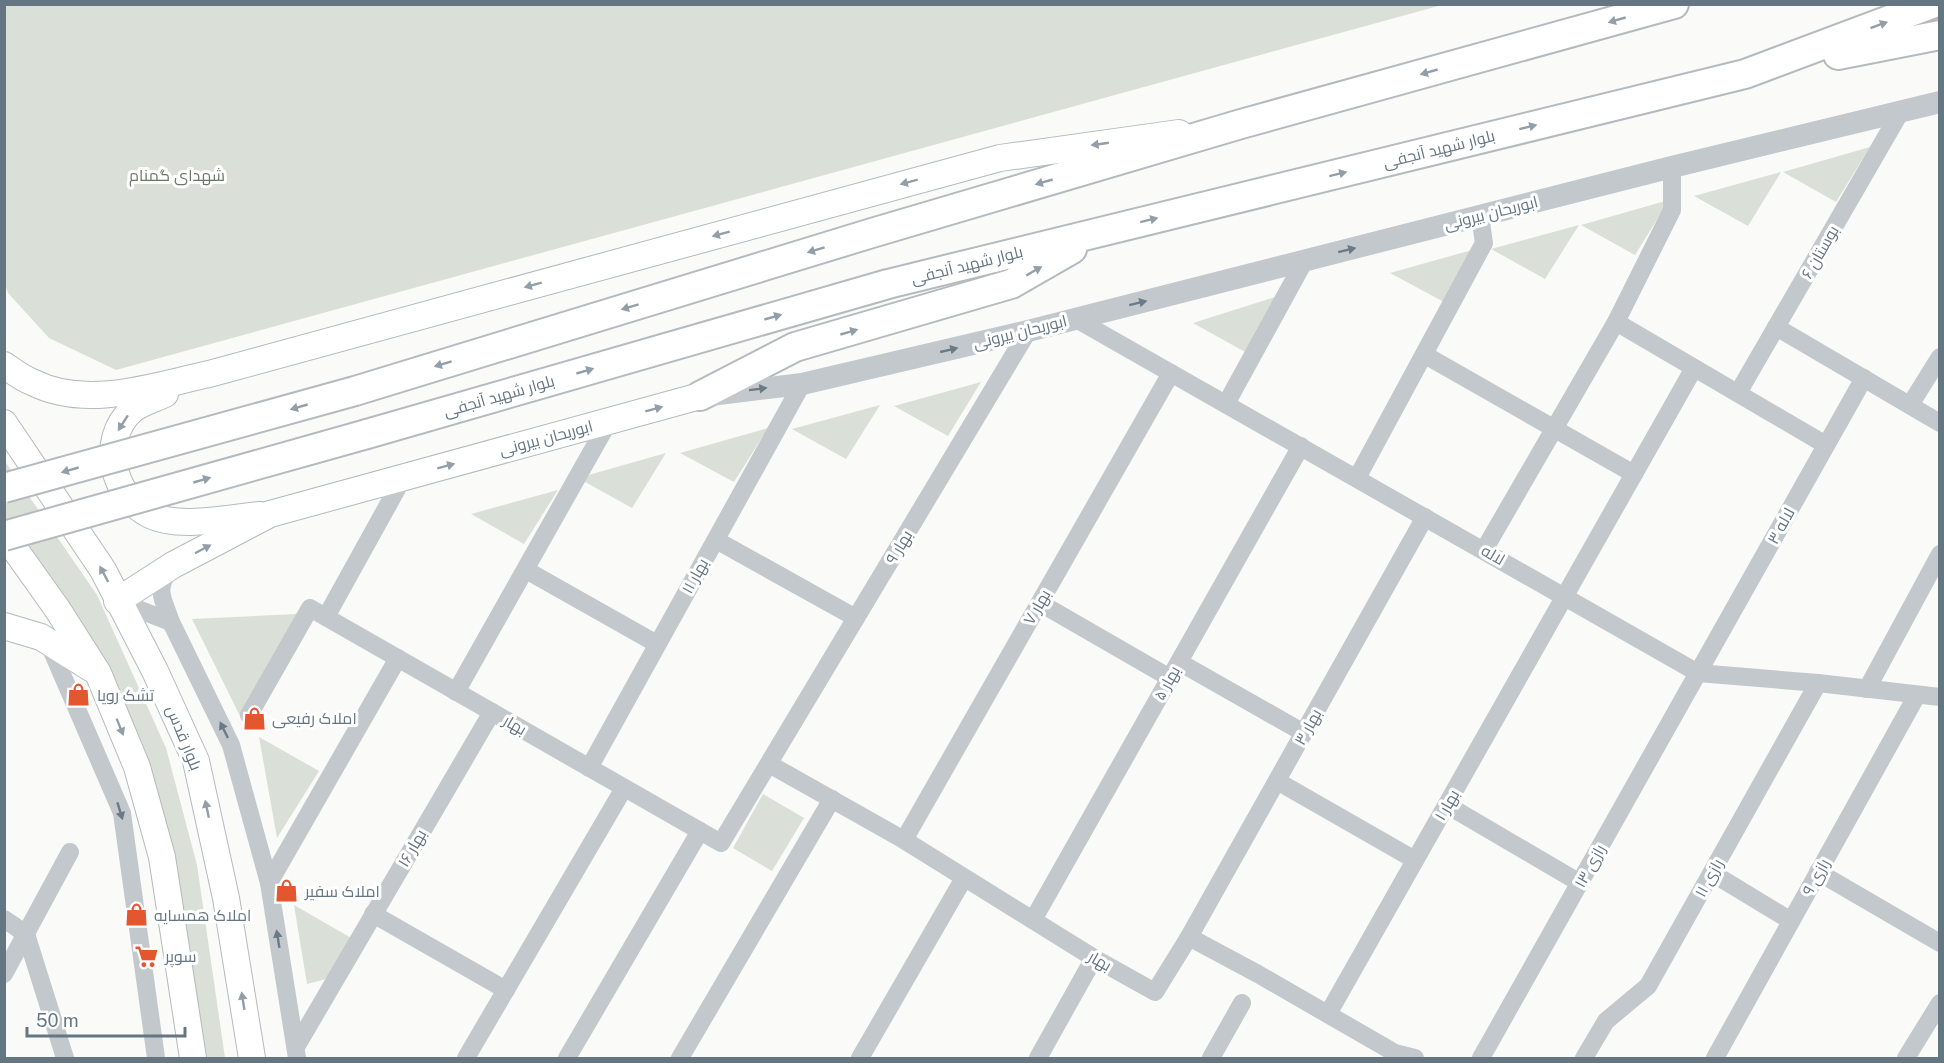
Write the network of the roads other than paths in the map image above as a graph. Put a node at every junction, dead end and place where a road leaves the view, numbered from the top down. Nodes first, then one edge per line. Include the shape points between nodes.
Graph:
1 (1674, 4) edge
2 (1932, 4) edge
3 (1940, 35) edge
4 (1745, 74) junction
5 (1940, 102) edge
6 (1901, 111) junction
7 (1241, 124) junction
8 (1672, 166) junction
9 (1480, 216) junction
10 (1102, 232) junction
11 (1305, 260) junction
12 (1076, 319) junction
13 (1616, 322) junction
14 (1776, 327) junction
15 (1028, 331) junction
16 (1425, 355) junction
17 (1940, 357) edge
18 (4, 365) edge
19 (1694, 368) junction
20 (1171, 373) junction
21 (209, 374) junction
22 (1864, 378) junction
23 (802, 384) junction
24 (1738, 393) junction
25 (700, 396) junction
26 (1226, 404) junction
27 (1910, 405) junction
28 (609, 421) junction
29 (4, 423) edge
30 (1940, 423) edge
31 (1556, 429) junction
32 (1826, 445) junction
33 (1301, 446) junction
34 (1634, 474) junction
35 (403, 478) junction
36 (1357, 478) junction
37 (4, 488) edge
38 (270, 514) junction
39 (1425, 517) junction
40 (4, 535) edge
41 (716, 540) junction
42 (1484, 550) junction
43 (1940, 554) edge
44 (173, 565) junction
45 (526, 570) junction
46 (1566, 597) junction
47 (117, 601) junction
48 (1040, 603) junction
49 (318, 612) junction
50 (856, 618) junction
51 (171, 622) junction
52 (4, 626) edge
53 (48, 642) junction
54 (657, 644) junction
55 (398, 658) junction
56 (1174, 670) junction
57 (98, 673) junction
58 (1698, 673) junction
59 (1818, 683) junction
60 (1867, 689) junction
61 (456, 692) junction
62 (1917, 695) junction
63 (1940, 697) edge
64 (492, 712) junction
65 (249, 715) dead end
66 (1304, 733) junction
67 (770, 764) junction
68 (589, 768) junction
69 (1277, 781) junction
70 (624, 788) junction
71 (832, 800) junction
72 (1447, 805) junction
73 (699, 831) junction
74 (904, 840) junction
75 (721, 843) joint
76 (70, 852) dead end
77 (1415, 860) junction
78 (1818, 872) junction
79 (1712, 873) junction
80 (964, 878) junction
81 (1580, 883) junction
82 (269, 884) junction
83 (373, 914) junction
84 (4, 919) edge
85 (1033, 920) junction
86 (1791, 921) junction
87 (26, 934) junction
88 (1189, 937) junction
89 (1940, 943) edge
90 (1094, 958) junction
91 (4, 974) edge
92 (506, 990) junction
93 (1242, 1003) dead end
94 (1940, 1003) edge
95 (1328, 1014) junction
96 (296, 1053) edge
97 (1393, 1056) edge
98 (64, 1059) edge
99 (156, 1059) edge
100 (193, 1059) edge
101 (252, 1059) edge
102 (466, 1059) edge
103 (567, 1059) edge
104 (680, 1059) edge
105 (860, 1059) edge
106 (1038, 1059) edge
107 (1211, 1059) edge
108 (1415, 1059) edge
109 (1481, 1059) edge
110 (1584, 1059) edge
111 (1715, 1059) edge
112 (1906, 1059) edge

1 -> 7 main road
4 -> 2 main road, بلوار شهید آنجفی
3 - 4 main road
10 -> 4 main road, بلوار شهید آنجفی
5 - 6 street, ابوریحان بیرونی
6 - 8 street, ابوریحان بیرونی
6 - 14 street, بوستان ۶
7 -> 21 main road via 1000,158
7 -> 37 main road, bridge via 355,391
8 - 9 street, ابوریحان بیرونی
8 - 13 street via 1672,210
11 -> 9 street, ابوریحان بیرونی
9 - 16 street via 1484,243
25 -> 10 main road via 795,347 1011,284
40 -> 10 main road, بلوار شهید آنجفی, bridge via 888,284
12 -> 11 street, ابوریحان بیرونی
11 - 26 street
12 - 15 street, ابوریحان بیرونی
12 - 20 street, لاله
13 - 19 street
13 - 31 street
14 - 22 street
14 - 24 street, بوستان ۶
23 -> 15 street, ابوریحان بیرونی
15 - 50 street, بهار ۹
16 - 31 street
16 - 36 street
17 - 27 street
18 - 21 main road via 32,382 74,394 122,393
19 - 24 street
19 - 34 street, بهار ۱
20 - 26 street, لاله
20 - 48 street, بهار ۷
21 -> 38 main road via 133,409 124,419 114,444 113,460 119,483 132,503 151,515 175,522
22 - 27 street
22 - 32 street, لاله ۳
25 -> 23 street, ابوریحان بیرونی
23 - 41 street, بهار ۱۱
24 - 32 street
28 -> 25 main road, ابوریحان بیرونی
26 - 33 street, لاله
27 - 30 street
35 -> 28 main road, ابوریحان بیرونی
28 - 45 street
47 -> 29 main road, بلوار قدس via 103,570
31 - 34 street
31 - 42 street
32 - 58 street, لاله ۳
33 - 36 street, لاله
33 - 56 street, بهار ۵
34 - 46 street, بهار ۱
35 - 38 main road, ابوریحان بیرونی
35 - 49 street
36 - 39 street, لاله
44 -> 38 main road, ابوریحان بیرونی
39 - 42 street, لاله
39 - 66 street, بهار ۳
40 - 57 main road
41 - 50 street
41 - 54 street, بهار ۱۱
42 - 46 street, لاله
43 - 60 street
44 - 47 main road, ابوریحان بیرونی
44 - 51 street via 161,590
45 - 54 street
45 - 61 street
46 - 58 street, لاله
46 - 72 street, بهار ۱
47 - 51 street
101 -> 47 main road, بلوار قدس via 226,898 196,761 155,671
48 - 56 street
48 - 74 street, بهار ۷
49 - 55 street, بهار
49 - 65 street
50 - 67 street, بهار ۹
82 -> 51 street via 231,746
52 - 53 main road
53 - 57 main road
53 -> 99 street via 122,813
54 - 68 street, بهار ۱۱
55 - 61 street, بهار
55 - 82 street
56 - 66 street
56 - 85 street, بهار ۵
57 -> 100 main road via 137,767 162,856
58 - 59 street, لاله
58 - 81 street, رازی ۱۳
59 - 60 street, لاله
59 - 79 street, رازی ۱۱
60 - 62 street, لاله
61 - 64 street, بهار
62 - 63 street, لاله
62 - 78 street, رازی ۹
64 - 68 street, بهار
64 - 83 street, بهار ۱۶
66 - 69 street, بهار ۳
67 - 71 street, بهار
67 - 75 street, بهار ۹
68 - 70 street, بهار
69 - 77 street
69 - 88 street, بهار ۳
70 - 73 street, بهار
70 - 92 street
71 - 74 street, بهار
71 - 104 street
72 - 77 street, بهار ۱
72 - 81 street
73 - 75 street, بهار
73 - 103 street
74 - 80 street, بهار
76 - 87 street
77 - 95 street, بهار ۱
78 - 86 street, رازی ۹
78 - 89 street
79 - 86 street
79 - 110 street, رازی ۱۱ via 1648,986 1606,1021
80 - 85 street, بهار
80 - 105 street
81 - 109 street, رازی ۱۳
96 -> 82 street
83 - 92 street
83 - 96 street, بهار ۱۶
84 - 87 street
85 - 90 street, بهار
86 - 111 street, رازی ۹
87 - 91 street
87 - 98 street
88 - 90 street, بهار via 1155,992
88 - 95 street
90 - 106 street
92 - 102 street
93 - 107 street
94 - 112 street
95 - 97 street
97 - 108 street

